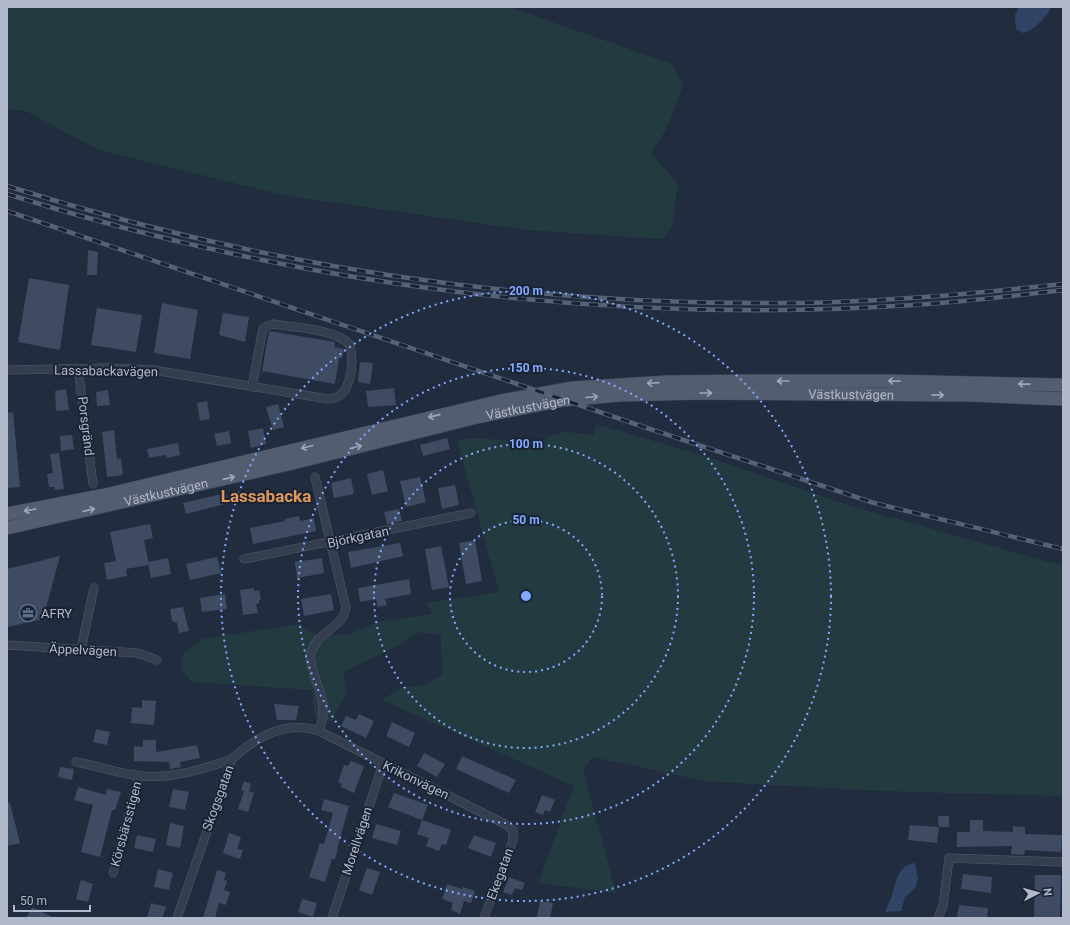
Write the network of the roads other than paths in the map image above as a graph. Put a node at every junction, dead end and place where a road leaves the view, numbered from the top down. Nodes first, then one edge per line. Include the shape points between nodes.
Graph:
1 (78, 368) junction
2 (7, 370) edge
3 (1063, 385) edge
4 (252, 386) junction
5 (1063, 399) edge
6 (315, 476) dead end
7 (93, 484) dead end
8 (471, 513) dead end
9 (7, 514) edge
10 (7, 528) edge
11 (332, 542) junction
12 (244, 559) dead end
13 (94, 588) dead end
14 (7, 645) edge
15 (81, 649) junction
16 (157, 660) dead end
17 (319, 731) junction
18 (232, 759) junction
19 (76, 762) dead end
20 (383, 764) junction
21 (139, 776) junction
22 (513, 830) joint
23 (1063, 862) edge
24 (112, 873) dead end
25 (177, 918) edge
26 (332, 918) edge
27 (484, 918) edge
28 (938, 918) edge

1 - 2 street, Lassabackavägen
1 - 4 street, Lassabackavägen via 153,370
1 - 7 street, Porsgränd
3 -> 9 main road, Västkustvägen via 772,381 667,382 572,388 486,404 106,495
4 - 4 street, Lassabackavägen via 328,399 338,398 347,387 352,360 350,345 340,337 329,334 267,325 263,328
10 -> 5 main road, Västkustvägen via 298,462 477,417 563,400 693,393 940,395
6 - 11 street
8 - 11 street, Björkgatan
11 - 12 street, Björkgatan
11 - 17 street via 346,608 341,621 318,638 310,656 324,706
13 - 15 street
14 - 15 street, Äppelvägen
15 - 16 street, Äppelvägen via 138,653
17 - 18 street, Skogsgatan via 297,727 276,730 257,739
17 - 20 street, Krikonvägen
18 - 21 street via 178,775
18 - 25 street, Skogsgatan
19 - 21 street
20 - 22 street, Krikonvägen
20 - 26 street, Morellvägen
21 - 24 street, Körsbärsstigen
22 - 27 street, Ekegatan via 513,840
23 - 28 street via 949,858 943,906

